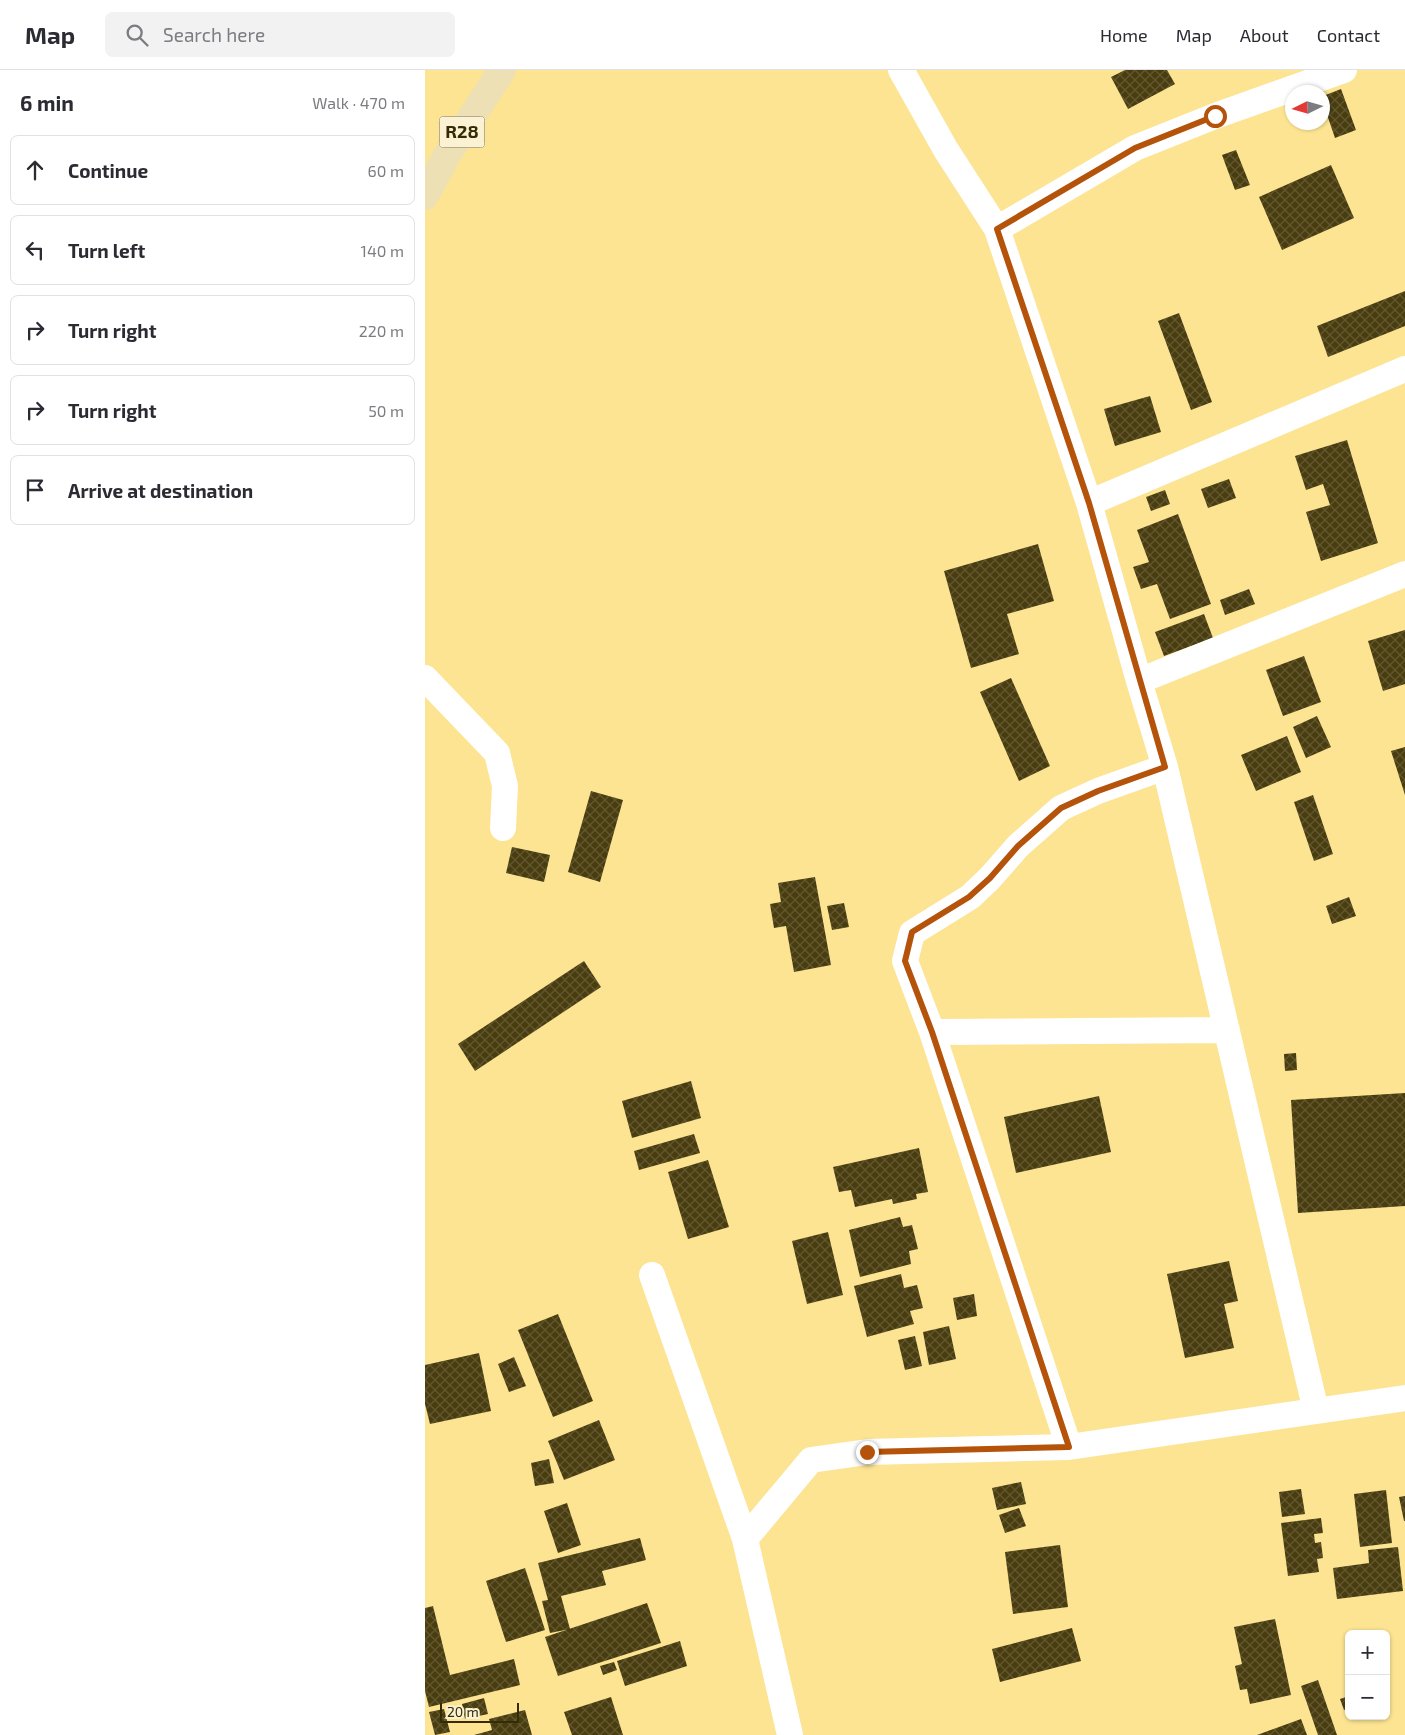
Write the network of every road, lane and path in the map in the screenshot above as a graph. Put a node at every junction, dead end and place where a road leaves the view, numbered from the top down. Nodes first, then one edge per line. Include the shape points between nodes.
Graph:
1 (502, 70) edge
2 (901, 70) edge
3 (1344, 70) edge
4 (425, 196) edge
5 (997, 229) junction
6 (1405, 368) edge
7 (1089, 503) junction
8 (1405, 574) edge
9 (425, 678) edge
10 (1139, 681) junction
11 (1165, 767) junction
12 (503, 828) dead end
13 (1227, 1030) junction
14 (932, 1032) junction
15 (652, 1275) dead end
16 (1405, 1398) edge
17 (1317, 1411) junction
18 (1069, 1447) junction
19 (745, 1539) junction
20 (790, 1735) edge

1 - 4 main road, R28 via 447,155
2 - 5 street via 946,150
3 - 5 street via 1135,148
5 - 7 street
6 - 7 street
7 - 10 street
8 - 10 street
9 - 12 street via 497,753 505,786
10 - 11 street
11 - 13 street
11 - 14 street via 1061,808 1018,846 969,897 912,932 905,961
13 - 14 street
13 - 17 street
14 - 18 street
15 - 19 street
16 - 17 street
17 - 18 street
18 - 19 street via 867,1452 811,1460
19 - 20 street

